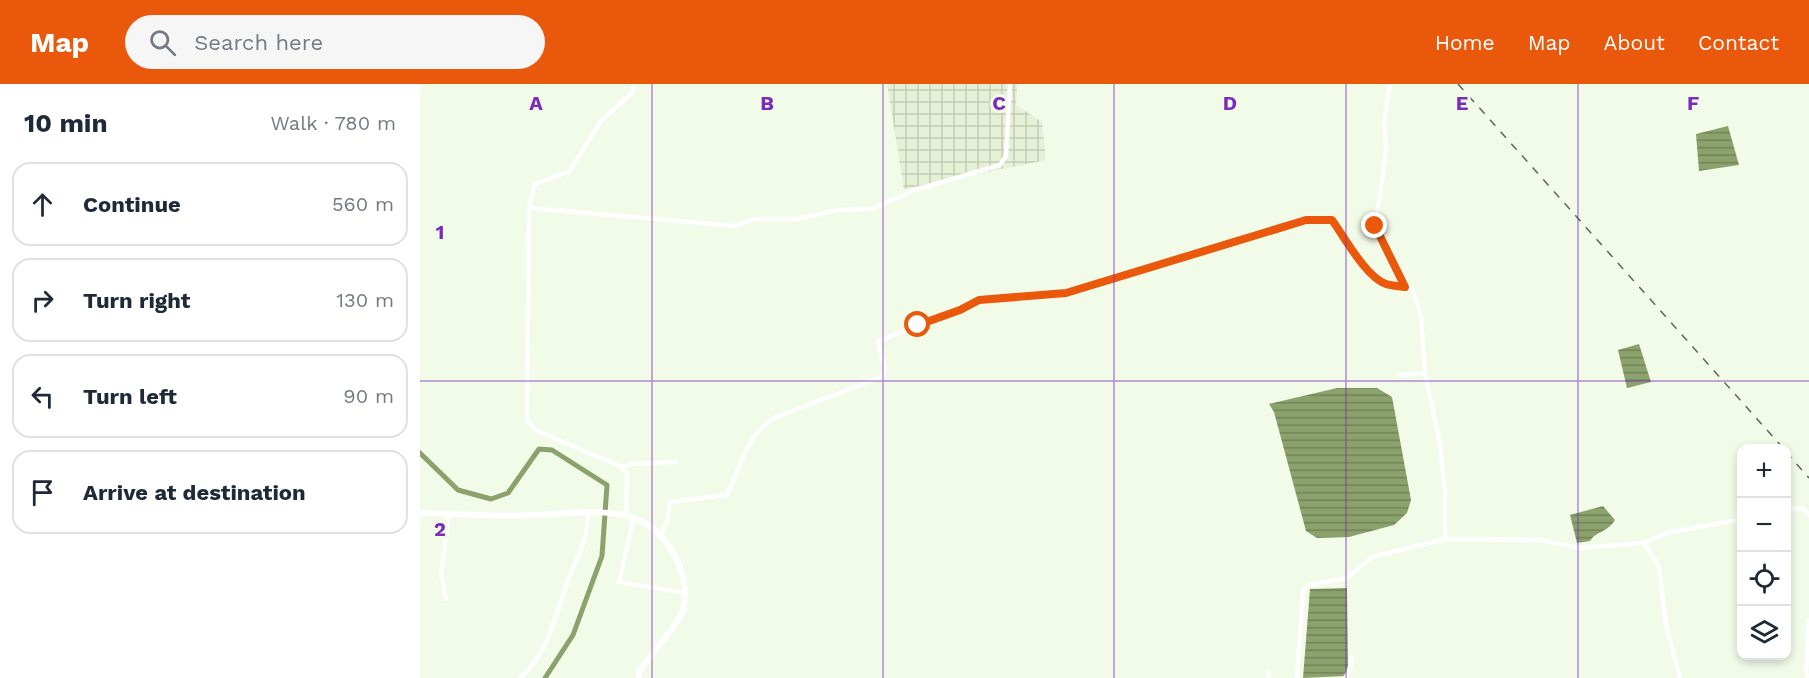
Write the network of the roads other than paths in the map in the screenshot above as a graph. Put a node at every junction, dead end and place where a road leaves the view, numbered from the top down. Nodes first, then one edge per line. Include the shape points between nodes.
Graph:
1 (634, 84) edge
2 (1010, 84) edge
3 (1390, 84) edge
4 (529, 208) junction
5 (1405, 287) junction
6 (1425, 373) junction
7 (1400, 375) dead end
8 (675, 462) dead end
9 (622, 467) junction
10 (1791, 509) edge
11 (588, 512) junction
12 (420, 513) edge
13 (449, 514) junction
14 (626, 515) junction
15 (1809, 515) edge
16 (1737, 520) edge
17 (661, 533) junction
18 (1445, 539) junction
19 (1644, 543) junction
20 (686, 593) junction
21 (446, 599) dead end
22 (1809, 620) edge
23 (1352, 656) dead end
24 (1809, 677) edge
25 (520, 678) edge
26 (639, 678) edge
27 (1297, 678) edge
28 (1345, 678) edge
29 (1680, 678) edge

1 - 4 street via 633,92 601,122 569,172 535,184
2 - 4 street via 1006,156 1000,165 915,190 872,209 838,210 796,219 754,219 736,226
3 - 5 street via 1375,226
4 - 9 street via 527,419 535,430
5 - 6 street via 1412,288 1421,316
5 - 17 street via 1384,284 1362,265 1332,220 1306,220 1066,293 979,300 878,341 885,369 882,377 760,426 727,495 670,502
6 - 7 street
6 - 18 street via 1440,444
8 - 9 street
9 - 14 street via 627,474
10 - 15 street via 1802,508
11 - 13 street
11 - 14 street
11 - 25 street via 588,533 557,619
12 - 13 street
13 - 21 street via 441,574
14 - 17 street
14 - 20 street via 619,582
16 - 19 street via 1667,533
17 - 20 street via 678,563
18 - 19 street via 1540,540 1580,548
18 - 27 street via 1372,557 1347,578 1309,585 1303,591
19 - 29 street via 1659,567 1666,625
20 - 26 street via 681,614 638,673
22 - 24 street
23 - 28 street

